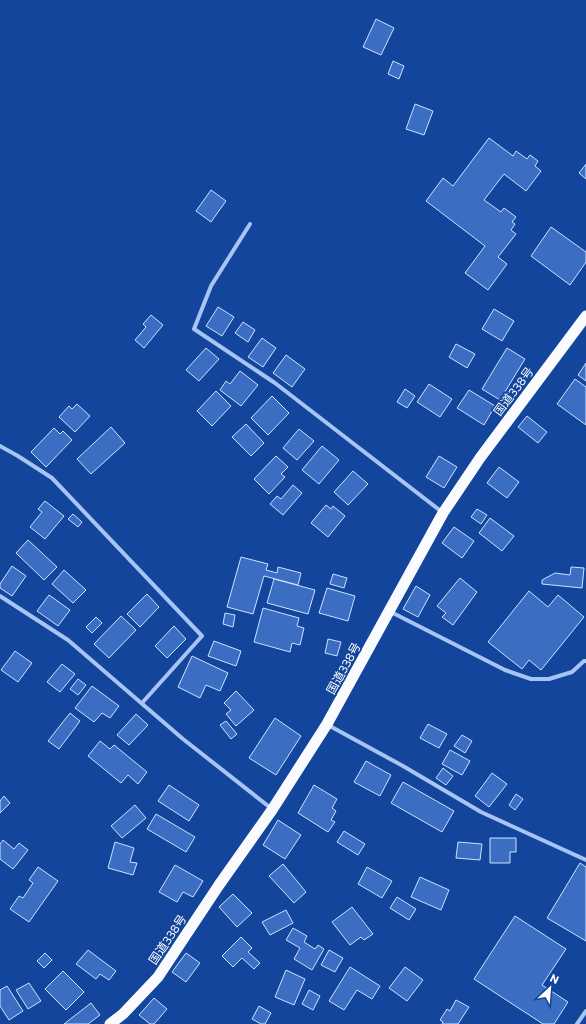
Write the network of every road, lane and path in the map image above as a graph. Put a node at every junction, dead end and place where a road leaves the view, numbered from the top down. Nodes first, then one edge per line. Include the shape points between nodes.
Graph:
1 (250, 224) dead end
2 (586, 316) edge
3 (0, 446) edge
4 (443, 513) junction
5 (0, 596) edge
6 (389, 611) junction
7 (586, 660) edge
8 (142, 703) junction
9 (327, 724) junction
10 (272, 810) junction
11 (586, 860) edge
12 (586, 1011) edge
13 (110, 1024) edge
14 (577, 1024) edge

1 - 4 street via 211,286 194,329 275,383
2 - 4 highway, 国道338号 via 480,458
3 - 8 street via 52,478 202,636
4 - 6 highway, 国道338号
5 - 8 street via 68,640
6 - 7 street via 505,670 531,680 550,679 572,672
6 - 9 highway, 国道338号
8 - 10 street
9 - 10 highway, 国道338号
9 - 11 street via 482,812
10 - 13 highway, 国道338号 via 158,977 124,1014
12 - 14 street

